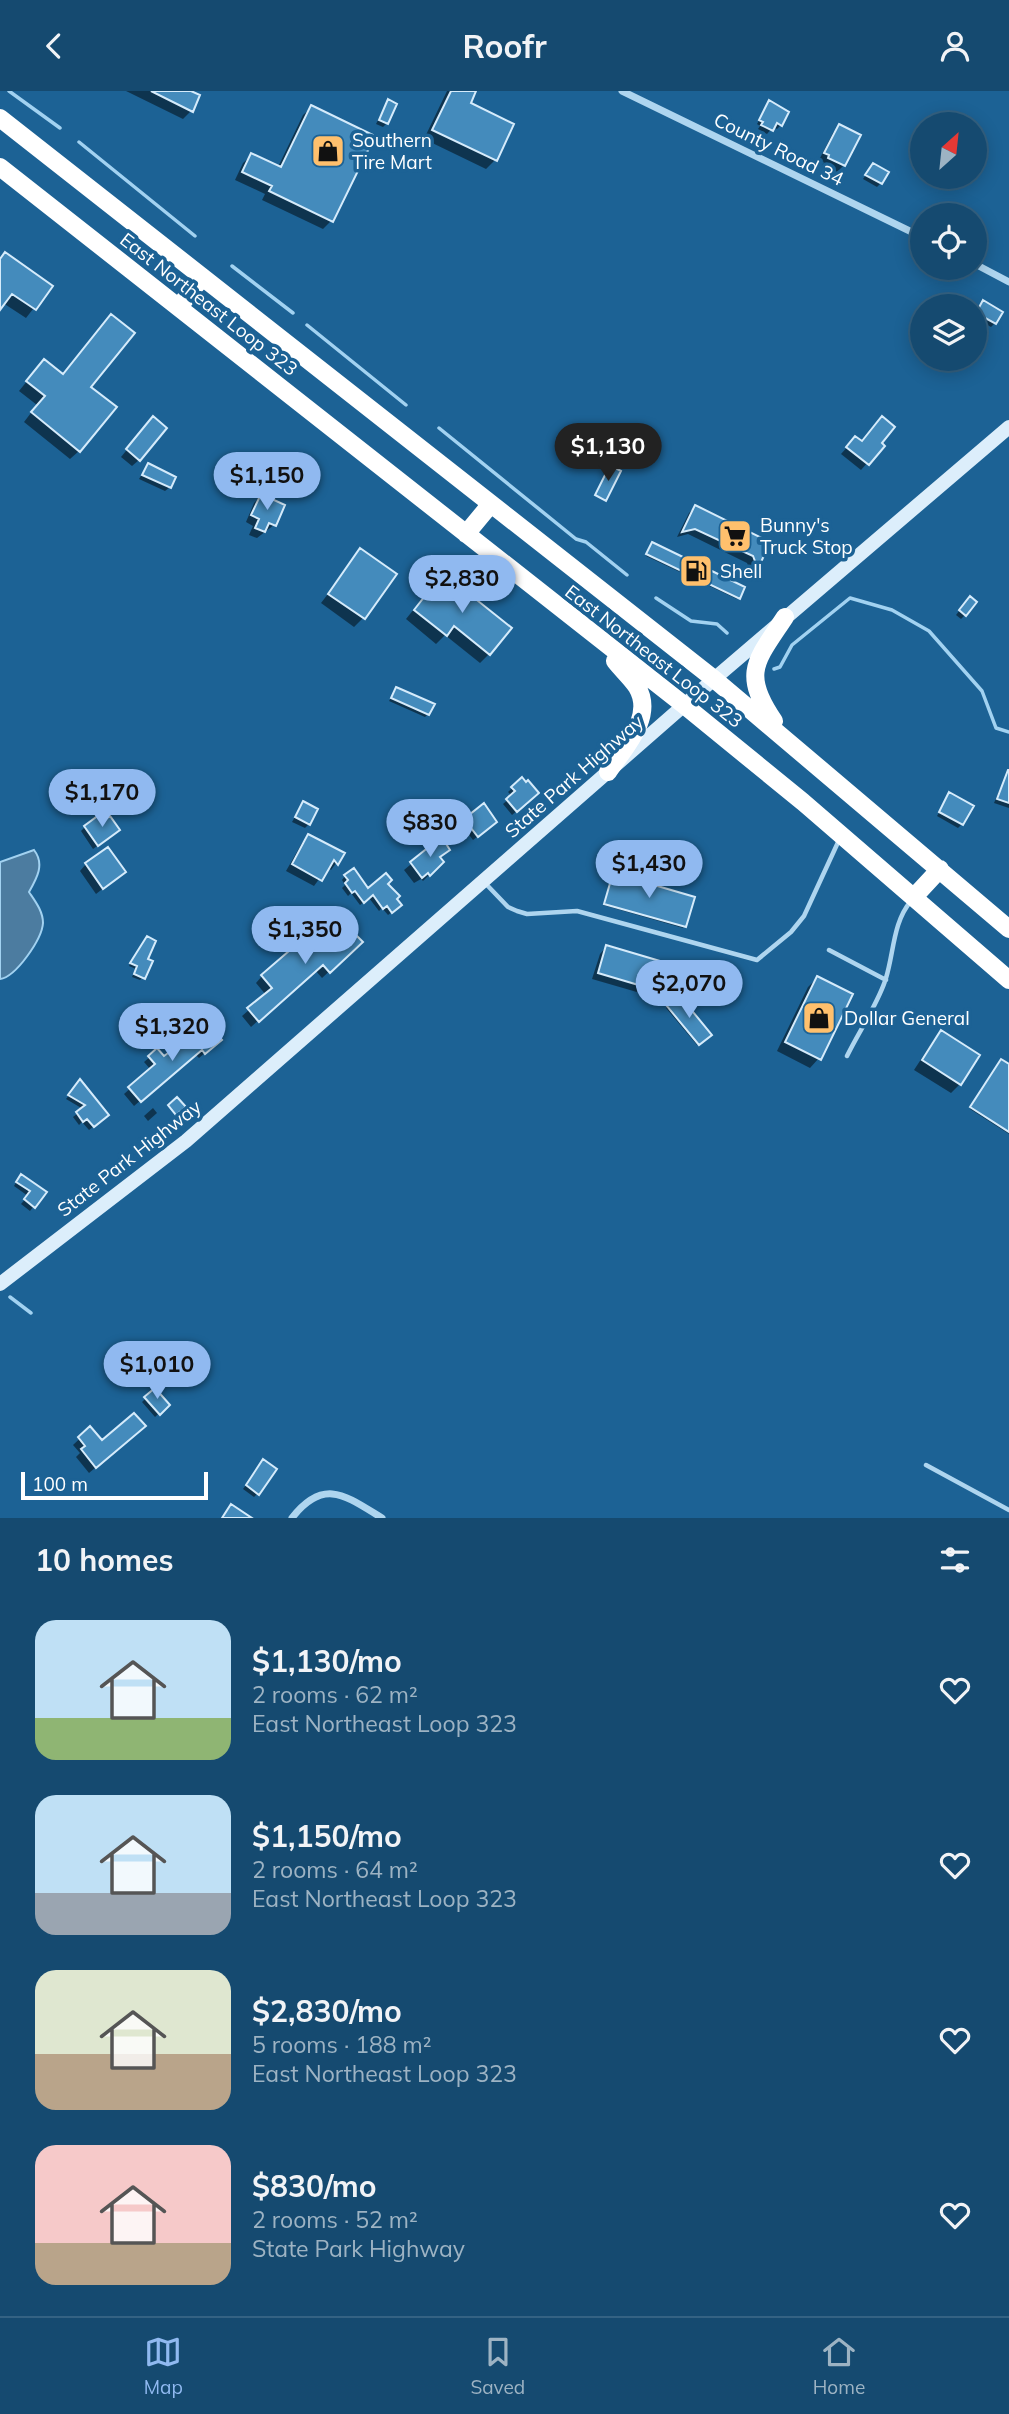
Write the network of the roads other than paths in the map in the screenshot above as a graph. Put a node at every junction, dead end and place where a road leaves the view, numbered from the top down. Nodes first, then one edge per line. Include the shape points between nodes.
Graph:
1 (622, 91) edge
2 (0, 118) edge
3 (0, 167) edge
4 (910, 231) edge
5 (987, 270) edge
6 (202, 277) junction
7 (1009, 282) edge
8 (179, 307) junction
9 (1009, 426) edge
10 (491, 505) junction
11 (466, 534) junction
12 (785, 618) junction
13 (590, 632) junction
14 (713, 680) junction
15 (684, 705) junction
16 (788, 741) junction
17 (608, 772) junction
18 (841, 835) junction
19 (940, 869) junction
20 (483, 881) junction
21 (914, 897) junction
22 (1009, 929) edge
23 (828, 950) dead end
24 (886, 980) junction
25 (1009, 980) edge
26 (847, 1056) dead end
27 (0, 1284) edge
28 (926, 1465) dead end
29 (1009, 1510) edge
30 (292, 1518) edge
31 (382, 1518) edge

1 - 4 street, County Road 34
2 - 6 highway, East Northeast Loop 323
3 - 8 highway, East Northeast Loop 323
5 - 7 street
6 - 8 highway
6 - 10 highway, East Northeast Loop 323
8 - 11 highway, East Northeast Loop 323
9 - 12 main road, State Park Highway
10 - 11 highway
10 - 14 highway, East Northeast Loop 323
11 - 13 highway, East Northeast Loop 323
12 - 14 main road, State Park Highway
12 - 16 highway via 761,653 755,677 760,701
13 - 15 highway, East Northeast Loop 323
13 - 17 highway via 634,682 643,705 637,728
14 - 15 main road, State Park Highway
14 - 16 highway, East Northeast Loop 323
15 - 17 main road, State Park Highway
15 - 18 highway, East Northeast Loop 323
16 - 19 highway, East Northeast Loop 323
17 - 20 main road, State Park Highway
18 - 20 lane via 803,916 757,960 577,911 517,911
18 - 21 highway, East Northeast Loop 323
19 - 21 highway
19 - 22 highway, East Northeast Loop 323
20 - 27 main road, State Park Highway via 186,1141
21 - 24 lane via 897,926
21 - 25 highway, East Northeast Loop 323
23 - 24 lane
24 - 26 lane
28 - 29 lane
30 - 31 street via 317,1495 332,1492

